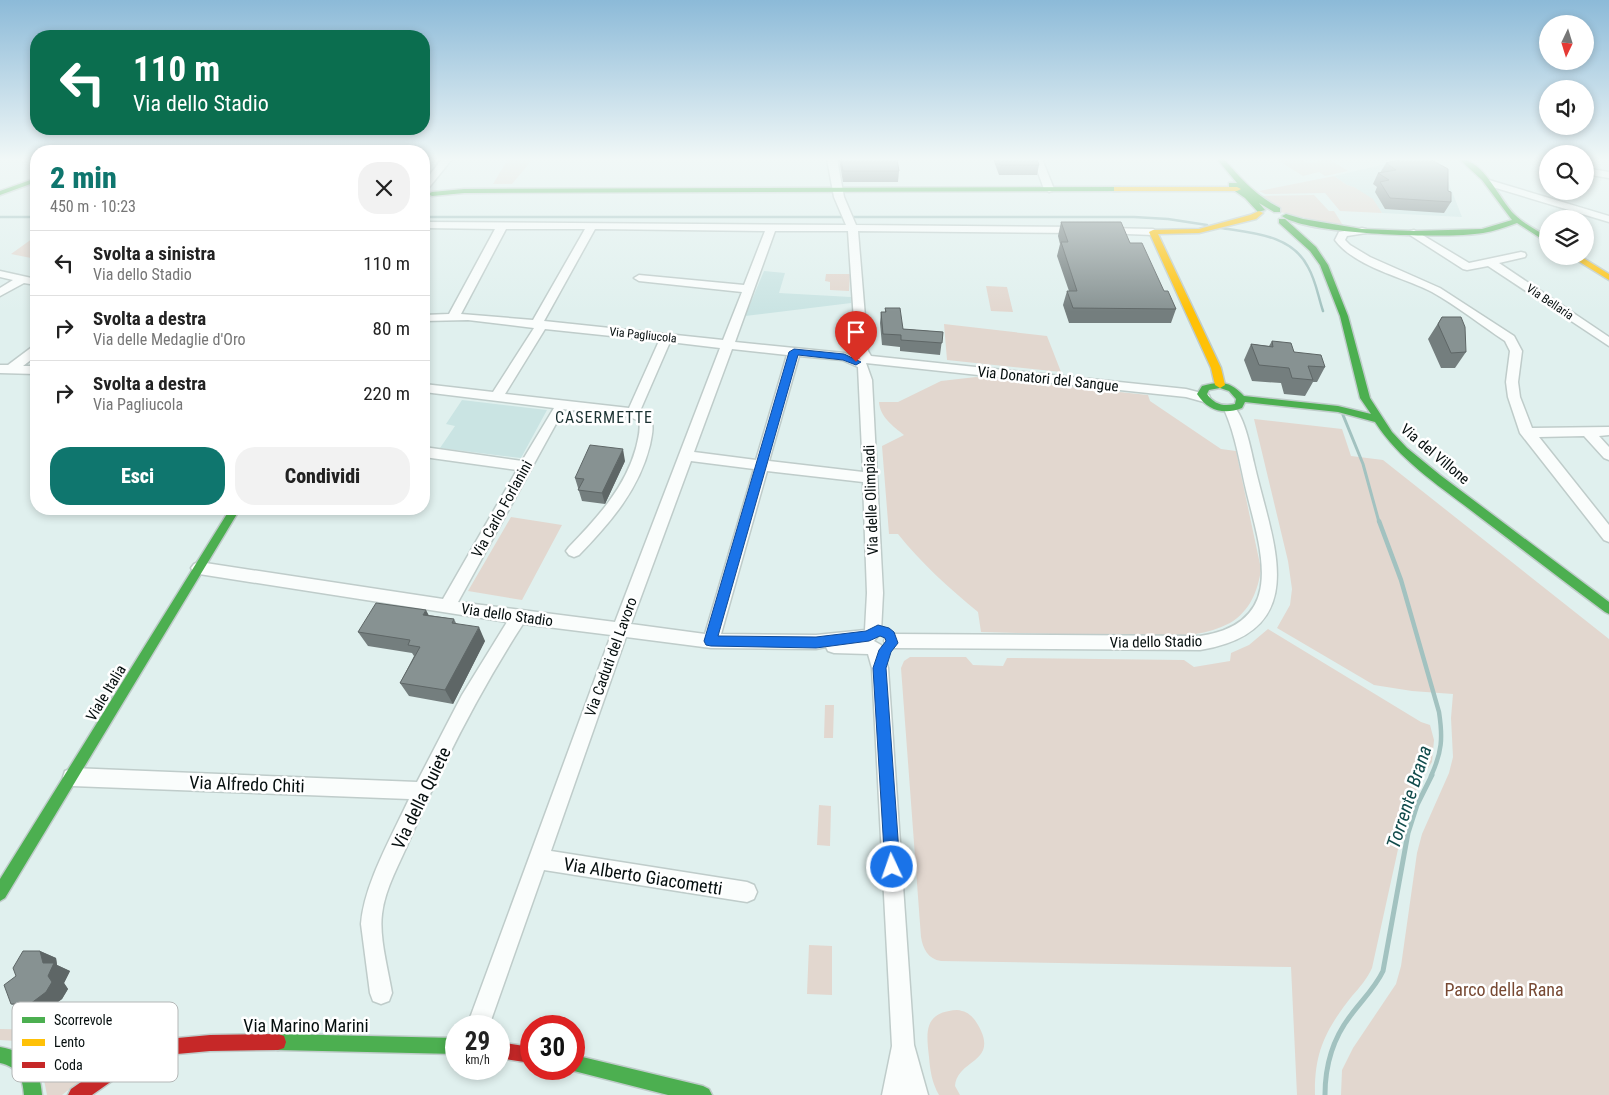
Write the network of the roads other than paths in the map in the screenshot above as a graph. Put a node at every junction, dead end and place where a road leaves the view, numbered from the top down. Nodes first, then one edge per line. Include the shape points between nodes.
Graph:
1 (846, 210) edge
2 (1270, 210) edge
3 (1506, 210) edge
4 (1579, 210) edge
5 (1260, 212) joint
6 (1277, 218) junction
7 (1609, 219) edge
8 (1517, 221) junction
9 (851, 222) junction
10 (430, 225) edge
11 (502, 226) junction
12 (591, 227) junction
13 (771, 229) junction
14 (1362, 231) junction
15 (1153, 232) junction
16 (1414, 233) junction
17 (1539, 234) edge
18 (1521, 255) dead end
19 (1490, 262) junction
20 (1588, 265) edge
21 (0, 274) edge
22 (639, 278) dead end
23 (1609, 278) edge
24 (22, 279) junction
25 (30, 281) edge
26 (748, 289) junction
27 (0, 293) edge
28 (453, 317) junction
29 (430, 318) edge
30 (539, 324) junction
31 (666, 338) junction
32 (1609, 342) edge
33 (727, 344) junction
34 (794, 352) junction
35 (30, 354) edge
36 (844, 357) joint
37 (868, 361) junction
38 (6, 369) edge
39 (30, 370) edge
40 (1220, 385) junction
41 (430, 389) edge
42 (1203, 395) junction
43 (497, 396) junction
44 (1236, 404) junction
45 (1369, 405) junction
46 (1338, 409) junction
47 (557, 411) dead end
48 (632, 413) junction
49 (1376, 419) junction
50 (1587, 431) junction
51 (1609, 431) edge
52 (1527, 433) junction
53 (430, 453) edge
54 (1609, 455) edge
55 (685, 456) junction
56 (760, 464) junction
57 (526, 466) junction
58 (870, 478) junction
59 (231, 515) edge
60 (1609, 536) edge
61 (574, 551) dead end
62 (199, 568) junction
63 (446, 607) junction
64 (1609, 610) edge
65 (519, 617) junction
66 (620, 630) junction
67 (711, 641) junction
68 (878, 646) junction
69 (72, 777) junction
70 (422, 791) junction
71 (539, 859) junction
72 (747, 892) dead end
73 (0, 893) edge
74 (382, 993) dead end
75 (482, 1015) edge
76 (445, 1046) edge
77 (178, 1047) edge
78 (585, 1066) edge
79 (32, 1082) edge
80 (96, 1082) edge
81 (898, 1093) edge
82 (33, 1095) edge
83 (77, 1095) edge
84 (703, 1095) edge

1 - 9 street, Via delle Olimpiadi
2 - 6 street, Via del Villone
3 - 8 street
4 - 7 street
5 - 6 street
5 - 15 street via 1204,231
6 - 14 street
6 - 45 street, Via del Villone via 1313,249 1324,265 1344,316
8 - 16 street via 1482,231
8 - 17 street
9 - 13 street
9 - 15 street
9 - 37 street, Via delle Olimpiadi
10 - 11 street
11 - 12 street
11 - 28 street
12 - 13 street
12 - 30 street
13 - 26 street, Via Caduti del Lavoro
14 - 16 street
14 - 52 street via 1343,234 1340,240 1366,259 1436,290 1513,342 1516,351 1512,382 1514,397
15 - 40 street via 1216,368
16 - 19 street via 1463,265 1470,267
18 - 19 street
19 - 32 street, Via Bellaria
20 - 23 street
21 - 24 street
22 - 26 street
24 - 25 street
24 - 27 street
26 - 33 street, Via Caduti del Lavoro
28 - 29 street, Via Pagliucola
28 - 30 street, Via Pagliucola
30 - 31 street, Via Pagliucola
30 - 43 street
31 - 33 street, Via Pagliucola
31 - 48 street
33 - 34 street, Via Pagliucola
33 - 55 street, Via Caduti del Lavoro
34 - 36 street, Via Pagliucola
34 - 56 street
35 - 38 street
36 - 37 street, Via Donatori del Sangue
37 - 42 street, Via Donatori del Sangue
37 - 58 street, Via delle Olimpiadi
38 - 39 street
40 - 42 street via 1209,386
40 - 44 street via 1232,389
41 - 43 street
42 - 44 street via 1218,408
43 - 48 street
44 - 46 street
44 - 68 street, Via dello Stadio via 1238,428 1271,574 1266,602 1247,625 1218,639 1200,643
45 - 46 street
45 - 49 street, Via del Villone
46 - 49 street
47 - 57 street, Via Carlo Forlanini
48 - 61 street via 642,416 646,423 643,450 637,466 614,508
49 - 64 street, Via del Villone via 1422,466
50 - 51 street
50 - 52 street
50 - 54 street
52 - 60 street
53 - 57 street
55 - 56 street
55 - 66 street, Via Caduti del Lavoro
56 - 58 street
56 - 67 street
57 - 63 street, Via Carlo Forlanini
58 - 68 street, Via delle Olimpiadi
59 - 62 street, Viale Italia
62 - 63 street, Via dello Stadio
62 - 69 street, Viale Italia
63 - 65 street, Via dello Stadio
65 - 66 street, Via dello Stadio
65 - 70 street, Via della Quiete via 498,648
66 - 67 street, Via dello Stadio
66 - 71 street, Via Caduti del Lavoro
67 - 68 street, Via dello Stadio
68 - 81 street, Via delle Olimpiadi via 903,1045
69 - 70 street, Via Alfredo Chiti
69 - 73 street, Viale Italia
70 - 74 street, Via della Quiete via 372,910 371,924
71 - 72 street, Via Alberto Giacometti
71 - 75 street, Via Caduti del Lavoro
76 - 77 street, Via Marino Marini via 252,1042
78 - 84 street
79 - 82 street
80 - 83 street, Via Marino Marini

